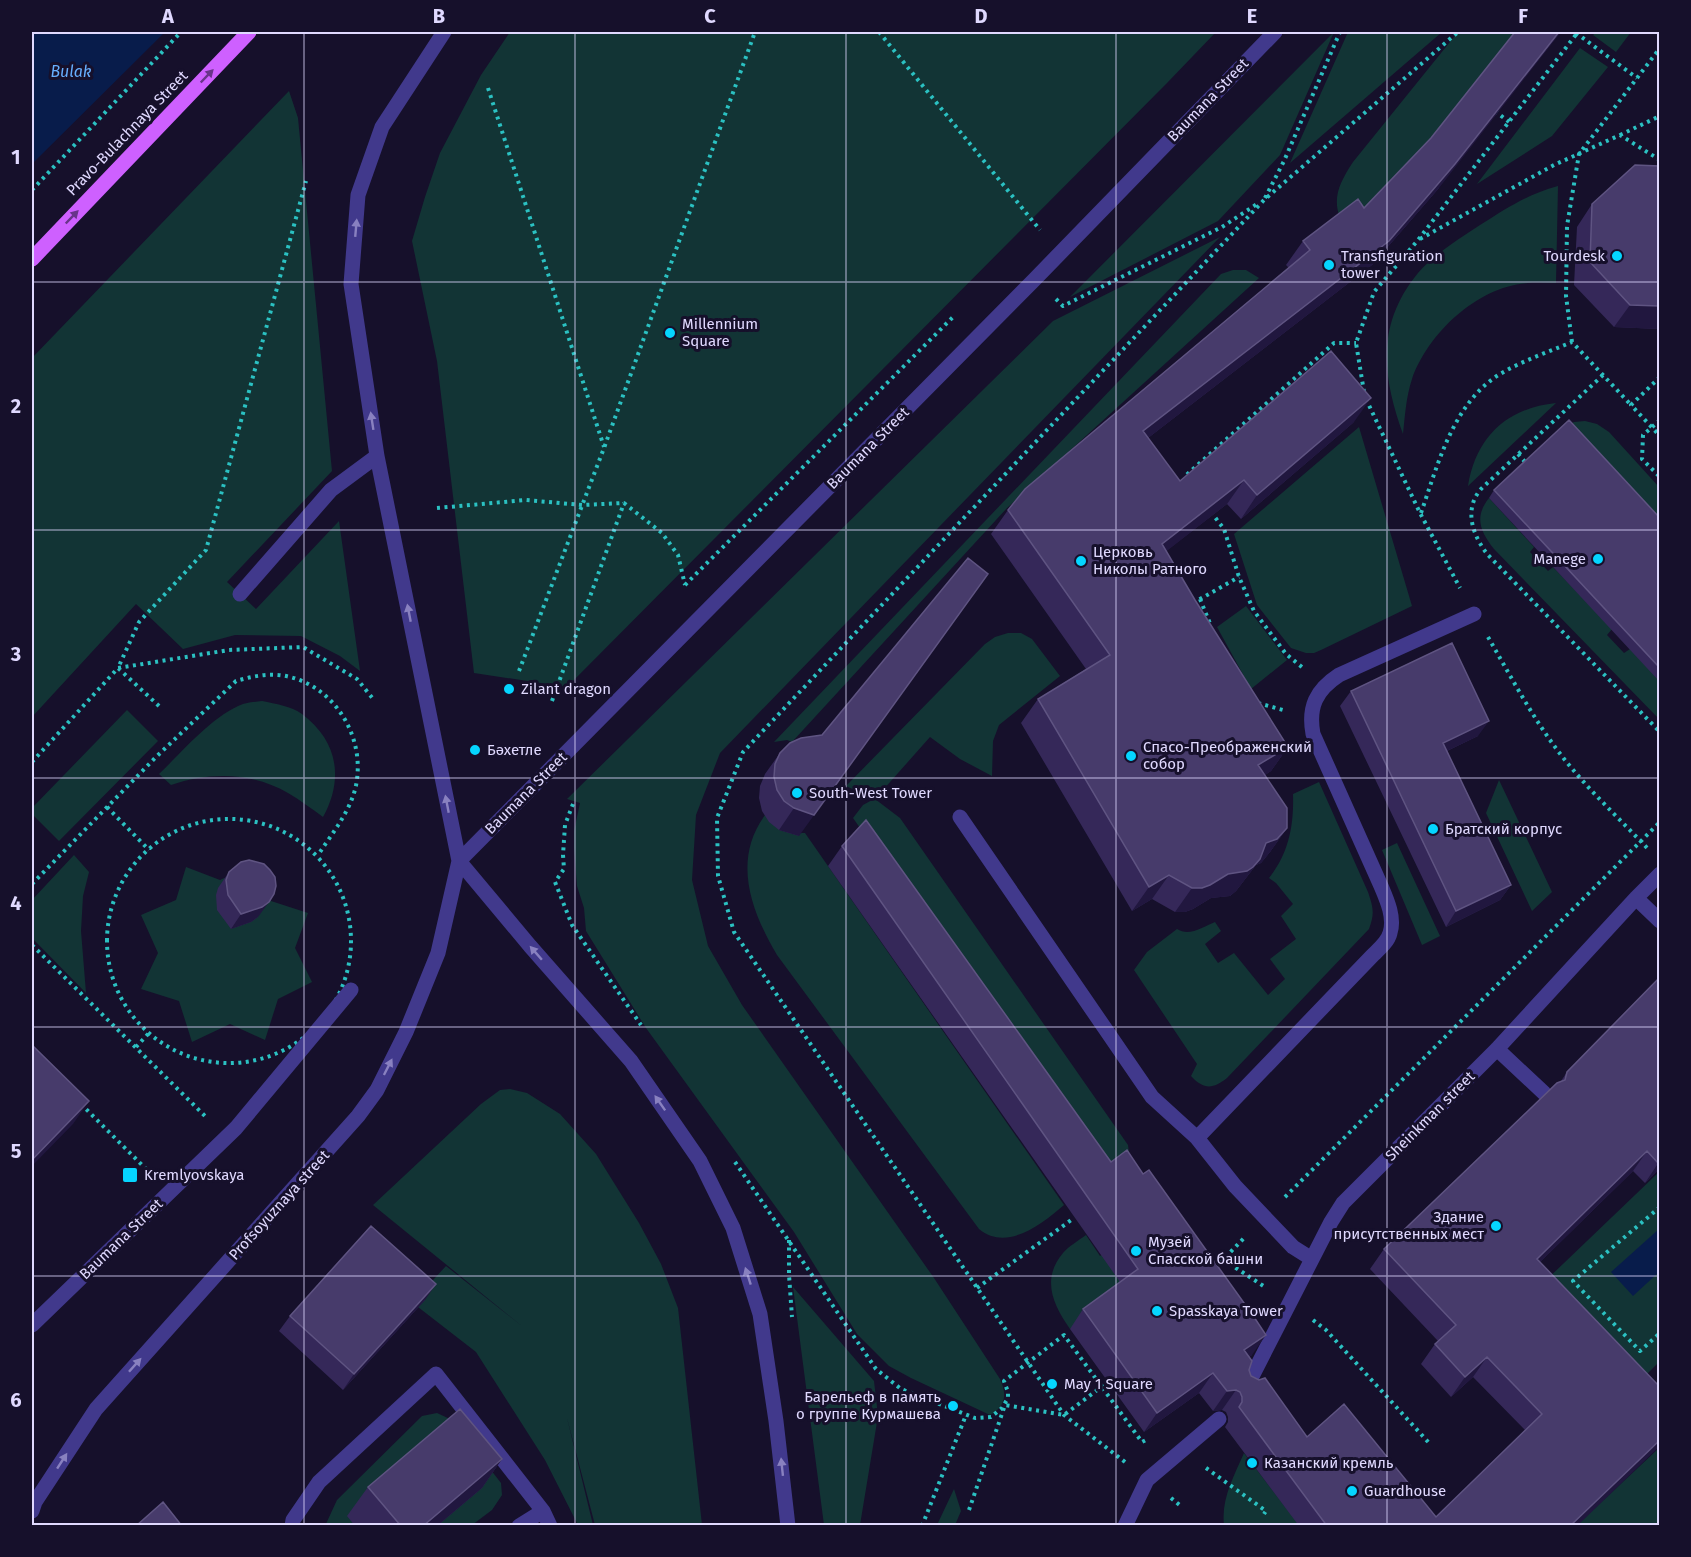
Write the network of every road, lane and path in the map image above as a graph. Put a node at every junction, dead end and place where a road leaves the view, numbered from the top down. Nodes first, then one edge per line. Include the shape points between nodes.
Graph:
1 (181, 32) edge
2 (249, 32) edge
3 (444, 32) edge
4 (756, 32) edge
5 (879, 32) edge
6 (1275, 32) edge
7 (1340, 32) edge
8 (1458, 32) edge
9 (1577, 32) edge
10 (1659, 48) edge
11 (1637, 78) junction
12 (488, 88) dead end
13 (1492, 109) edge
14 (1659, 116) edge
15 (1509, 122) junction
16 (1620, 135) junction
17 (1579, 154) junction
18 (1659, 160) edge
19 (306, 181) dead end
20 (32, 190) edge
21 (1264, 200) junction
22 (1040, 230) dead end
23 (1418, 240) junction
24 (32, 259) edge
25 (1063, 306) dead end
26 (1572, 342) junction
27 (1356, 343) junction
28 (1603, 375) junction
29 (1659, 377) edge
30 (1631, 405) junction
31 (1659, 420) edge
32 (1652, 427) junction
33 (1659, 436) edge
34 (604, 448) junction
35 (1518, 454) junction
36 (377, 456) junction
37 (1526, 463) edge
38 (1659, 477) edge
39 (1190, 486) edge
40 (624, 503) junction
41 (582, 505) junction
42 (437, 508) dead end
43 (1210, 512) edge
44 (1420, 513) junction
45 (1239, 577) junction
46 (685, 585) dead end
47 (240, 594) dead end
48 (1200, 599) junction
49 (1192, 604) edge
50 (1474, 614) junction
51 (1213, 630) edge
52 (118, 668) junction
53 (519, 671) dead end
54 (1306, 671) dead end
55 (374, 700) dead end
56 (552, 701) dead end
57 (1254, 702) edge
58 (159, 706) dead end
59 (1286, 711) dead end
60 (1659, 732) edge
61 (32, 762) edge
62 (573, 804) dead end
63 (107, 807) junction
64 (960, 817) dead end
65 (1659, 822) edge
66 (1641, 841) junction
67 (149, 850) junction
68 (318, 856) junction
69 (1655, 856) dead end
70 (459, 861) junction
71 (564, 868) dead end
72 (1659, 874) edge
73 (32, 884) edge
74 (1636, 898) junction
75 (1659, 921) edge
76 (32, 945) edge
77 (351, 990) dead end
78 (149, 1033) junction
79 (136, 1047) junction
80 (1497, 1049) junction
81 (1544, 1093) edge
82 (80, 1103) edge
83 (226, 1138) junction
84 (1197, 1138) junction
85 (170, 1192) junction
86 (1659, 1208) edge
87 (1265, 1217) junction
88 (1074, 1218) dead end
89 (789, 1240) dead end
90 (1224, 1258) junction
91 (1312, 1259) junction
92 (1209, 1275) edge
93 (977, 1288) junction
94 (1289, 1303) junction
95 (32, 1325) edge
96 (1659, 1333) edge
97 (1028, 1363) junction
98 (1108, 1382) dead end
99 (1102, 1387) junction
100 (1245, 1390) edge
101 (1005, 1405) junction
102 (966, 1415) junction
103 (1064, 1415) junction
104 (1219, 1419) dead end
105 (1152, 1435) edge
106 (1430, 1444) dead end
107 (1206, 1468) dead end
108 (1148, 1480) junction
109 (1182, 1507) dead end
110 (969, 1510) dead end
111 (32, 1511) edge
112 (543, 1511) junction
113 (1264, 1514) dead end
114 (292, 1526) edge
115 (519, 1526) edge
116 (550, 1526) edge
117 (788, 1526) edge
118 (922, 1526) edge
119 (1125, 1526) edge

1 - 20 path
24 -> 2 main road, Pravo-Bulachnaya Street
36 -> 3 street via 351,284 358,195 382,127
4 - 34 path
5 - 22 path
6 - 70 street, Baumana Street
7 - 21 path
8 - 21 path
9 - 11 path
9 - 15 path
10 - 11 path
11 - 17 path
12 - 34 path
13 - 15 path
14 - 16 path
15 - 23 path
16 - 17 path
16 - 18 path
17 - 23 path
17 - 26 path via 1567,226 1566,296
19 - 52 path via 206,550 139,622
21 - 25 path via 1222,227
21 - 93 path via 743,752 717,818 718,876 734,932
23 - 27 path via 1374,292
26 - 28 path
26 - 44 path via 1519,364 1480,390 1450,435
27 - 39 path via 1334,343 1184,477
27 - 44 path via 1365,396
28 - 30 path
28 - 35 path
29 - 30 path
30 - 32 path
31 - 32 path
32 - 33 path
32 - 38 path via 1643,435 1642,459
34 - 41 path
35 - 37 path
35 - 60 path via 1474,497 1471,517 1479,543
36 - 47 street via 331,490
70 -> 36 street
40 - 41 path
40 - 46 path via 662,533 678,555
40 - 56 path
41 - 42 path via 526,500
41 - 53 path
43 - 45 path via 1224,529
44 - 50 path
45 - 48 path
45 - 54 path via 1254,611 1286,654
48 - 49 path
48 - 51 path
50 - 66 path via 1558,751
50 - 84 street via 1339,675 1324,687 1313,704 1313,734 1382,886 1391,919 1390,934
52 - 55 path via 229,650 303,647 357,679
52 - 58 path
52 - 61 path
57 - 59 path
62 - 71 path via 565,825
63 - 67 path
63 - 68 path via 236,681 273,674 290,676 310,684 340,711 357,754 352,800
63 - 73 path
64 - 84 street via 1152,1097
65 - 66 path
66 - 69 path
66 - 87 path
67 - 68 path via 169,834 207,820 247,819 286,831
67 - 78 path via 137,859 116,894 107,933 111,974 128,1011
68 - 78 path via 341,890 352,928 350,969 334,1007 307,1037 272,1057 232,1065 192,1059
111 -> 70 street, Profsoyuznaya street via 96,1409 377,1090 438,953
117 -> 70 street via 760,1314 733,1228 700,1161 631,1061
72 - 74 street, Sheinkman street
74 - 75 street
74 - 80 street, Sheinkman street
76 - 79 path
77 - 83 street, Baumana Street
78 - 79 path
79 - 83 path
80 - 81 street
80 - 91 street, Sheinkman street via 1349,1197
82 - 85 path
83 - 85 street, Baumana Street
84 - 87 street
85 - 95 street, Baumana Street
86 - 96 path via 1573,1281 1640,1351
87 - 90 path
87 - 91 street via 1293,1247
88 - 93 path
89 - 102 path via 876,1369 901,1389
90 - 92 path
90 - 94 path
91 - 94 street, Sheinkman street
93 - 97 path
94 - 100 street, Sheinkman street
94 - 106 path via 1326,1330
97 - 99 path via 1064,1335
97 - 101 path via 1004,1381 1008,1392
97 - 103 path
98 - 99 path
99 - 103 path
99 - 105 path via 1142,1442
101 - 102 path via 991,1417
101 - 103 path
101 - 110 path
102 - 118 path
103 - 108 path
104 - 108 street
107 - 113 path via 1266,1511
108 - 109 path
108 - 119 street
112 - 114 street via 436,1374 319,1482
112 - 115 street
112 - 116 street

